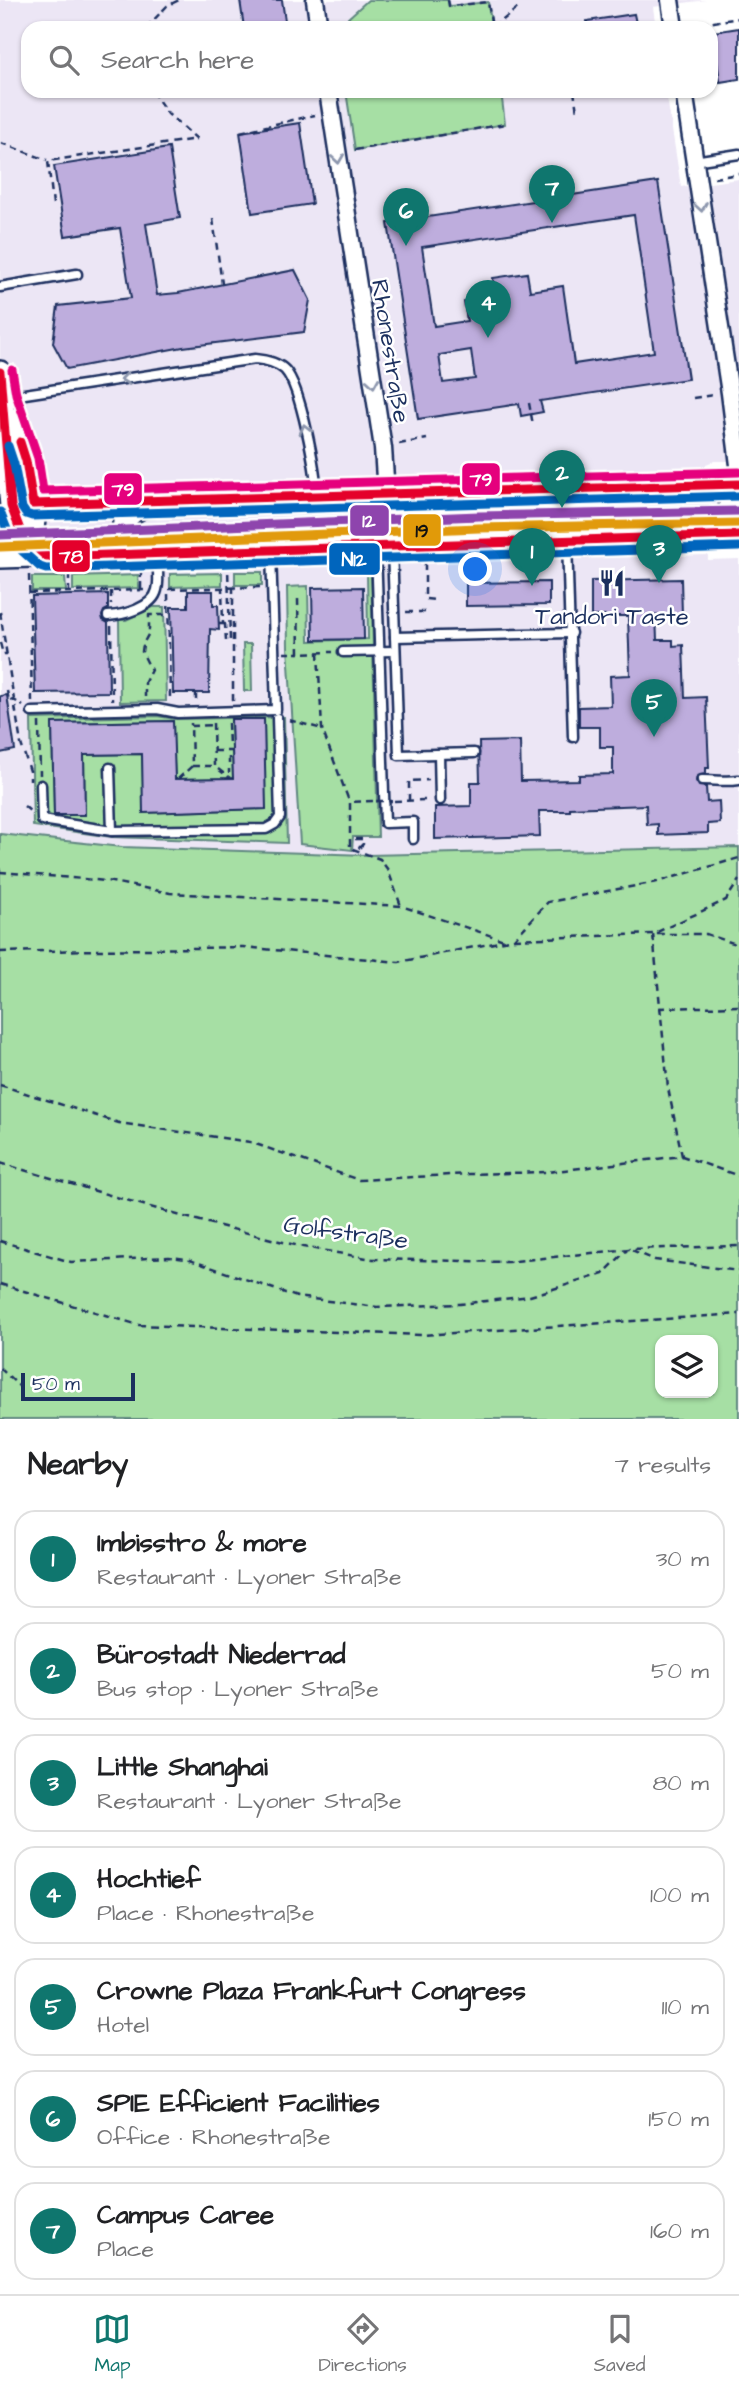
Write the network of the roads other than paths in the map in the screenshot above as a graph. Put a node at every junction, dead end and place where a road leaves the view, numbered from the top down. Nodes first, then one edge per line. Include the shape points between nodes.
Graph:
1 (315, 0) edge
2 (670, 0) edge
3 (318, 21) edge
4 (676, 21) edge
5 (329, 98) edge
6 (685, 98) edge
7 (739, 154) edge
8 (694, 160) junction
9 (77, 274) dead end
10 (0, 287) edge
11 (0, 372) edge
12 (4, 397) junction
13 (739, 465) edge
14 (739, 484) edge
15 (717, 485) junction
16 (386, 494) junction
17 (317, 496) junction
18 (175, 499) junction
19 (33, 504) junction
20 (6, 506) edge
21 (739, 535) edge
22 (712, 536) junction
23 (567, 540) junction
24 (27, 541) junction
25 (384, 545) junction
26 (271, 548) junction
27 (157, 552) junction
28 (0, 557) edge
29 (47, 557) junction
30 (110, 616) road end
31 (571, 632) junction
32 (395, 637) junction
33 (379, 651) junction
34 (395, 651) junction
35 (343, 652) road end
36 (35, 712) road end
37 (277, 718) dead end
38 (573, 737) dead end
39 (474, 753) dead end
40 (439, 754) junction
41 (110, 768) dead end
42 (702, 780) dead end
43 (739, 780) edge
44 (41, 785) road end
45 (440, 800) road end
46 (112, 831) junction
47 (413, 839) dead end

1 - 3 street
2 - 4 street
5 -> 16 street, Rhonestraße via 383,448
6 - 8 street
7 - 8 lane
8 -> 13 street
9 - 10 lane
11 - 12 main road
17 -> 12 lane via 292,380 279,365 267,360
12 - 19 main road via 26,461
12 - 20 main road
14 - 15 main road
15 - 16 main road
15 - 22 main road via 734,493 737,503 729,523
16 - 17 main road
17 - 18 main road
18 - 19 main road
18 - 27 main road via 136,510 124,524 128,538
19 - 20 street
19 - 24 main road via 33,527
20 - 24 main road
21 - 22 main road
22 - 23 main road
23 - 25 main road
23 - 31 lane
24 - 28 main road
24 - 29 main road
25 - 26 main road
25 - 32 lane
25 - 33 lane
26 - 27 main road
26 - 36 lane via 276,710
27 - 29 main road
27 - 30 lane via 158,590 154,596 123,615
28 - 29 main road
31 - 32 lane
31 - 38 lane
32 - 34 lane
33 - 34 lane
33 - 35 lane
33 - 47 lane via 385,822 412,822
34 - 40 lane via 399,755
37 - 46 lane via 280,817 275,824 266,830
39 - 40 lane
40 - 45 lane
41 - 46 lane
42 - 43 lane
44 - 46 lane via 42,820

